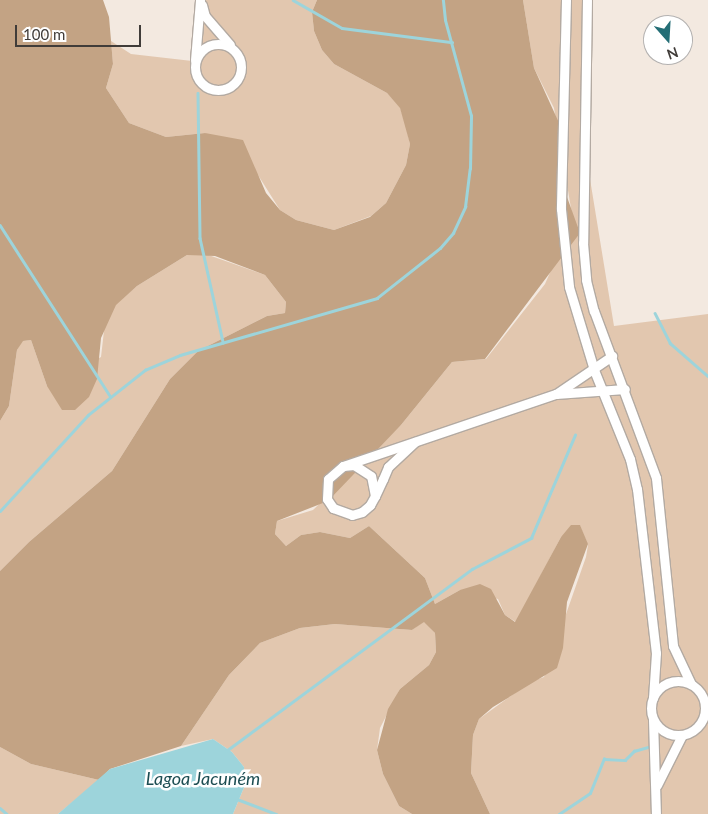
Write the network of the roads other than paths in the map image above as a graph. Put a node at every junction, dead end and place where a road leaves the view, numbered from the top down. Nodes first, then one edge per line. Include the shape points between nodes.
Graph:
1 (200, 0) edge
2 (566, 0) edge
3 (587, 0) edge
4 (232, 48) junction
5 (194, 66) junction
6 (612, 356) junction
7 (594, 370) junction
8 (625, 389) junction
9 (601, 393) junction
10 (556, 394) junction
11 (417, 440) junction
12 (343, 466) junction
13 (375, 496) junction
14 (691, 684) junction
15 (700, 691) junction
16 (653, 698) junction
17 (708, 699) edge
18 (653, 720) junction
19 (708, 722) edge
20 (692, 731) junction
21 (682, 735) junction
22 (655, 790) junction
23 (656, 814) edge

1 - 4 street via 205,16
1 - 5 street
2 - 7 street via 561,209 569,287
3 - 6 street via 583,243 594,311
4 - 5 street via 212,44 204,49
4 - 5 street via 238,55 241,74 229,89 210,90 196,76
6 - 7 street
6 - 8 street
7 - 9 street
7 - 10 street
8 - 9 street
8 - 14 street via 656,478 673,646
9 - 10 street
9 - 16 street via 630,459 636,489 656,653
10 - 11 street
11 - 12 street
11 - 13 street via 388,467
12 - 13 street via 354,465 368,472 375,485
12 - 13 street via 334,471 326,484 327,500 333,508 342,513 357,513 370,505
14 - 15 street
14 - 16 street via 669,682
15 - 17 street
15 - 20 street via 705,713
16 - 18 street
18 - 21 street via 670,734
18 - 22 street
19 - 20 street
20 - 21 street
21 - 22 street via 672,747
22 - 23 street

